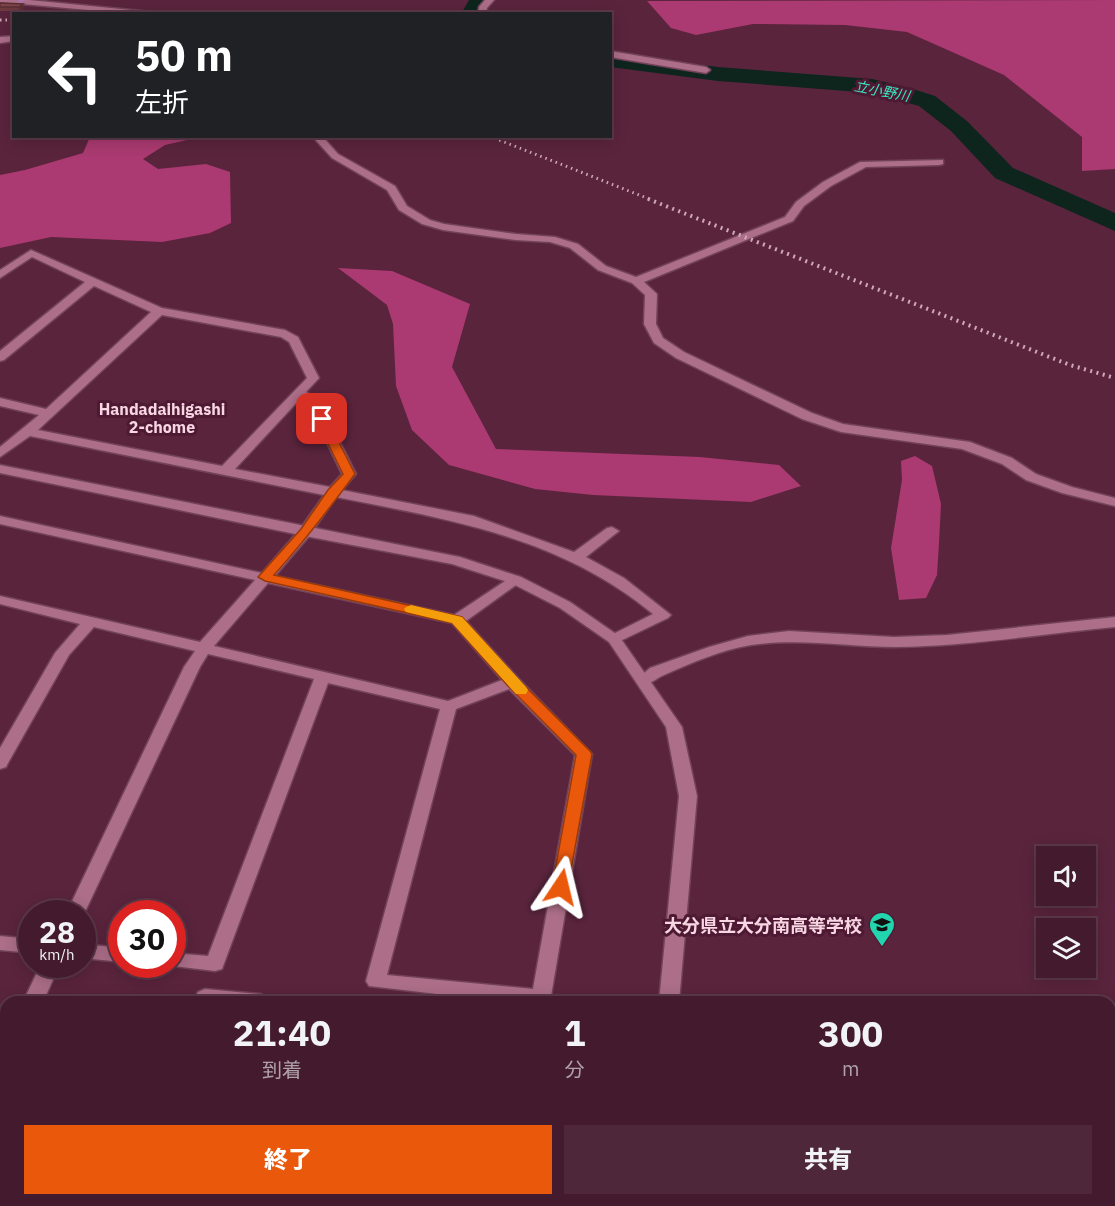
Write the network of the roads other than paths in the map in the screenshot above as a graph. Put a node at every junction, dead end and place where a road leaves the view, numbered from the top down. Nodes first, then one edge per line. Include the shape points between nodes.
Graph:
1 (0, 0) edge
2 (21, 1) edge
3 (145, 12) edge
4 (612, 54) edge
5 (706, 70) dead end
6 (318, 138) edge
7 (939, 162) dead end
8 (0, 275) edge
9 (91, 282) junction
10 (636, 282) junction
11 (159, 311) junction
12 (0, 357) edge
13 (299, 394) junction
14 (0, 402) edge
15 (48, 413) junction
16 (28, 432) junction
17 (0, 453) edge
18 (0, 469) edge
19 (226, 470) junction
20 (332, 493) junction
21 (1115, 502) edge
22 (0, 520) edge
23 (612, 531) dead end
24 (305, 532) junction
25 (577, 556) junction
26 (265, 577) junction
27 (516, 580) junction
28 (0, 600) edge
29 (457, 620) junction
30 (91, 621) junction
31 (1115, 622) edge
32 (614, 639) junction
33 (205, 647) junction
34 (323, 675) junction
35 (644, 680) junction
36 (512, 682) junction
37 (449, 706) junction
38 (0, 763) edge
39 (82, 900) edge
40 (0, 943) edge
41 (18, 945) edge
42 (186, 961) edge
43 (44, 978) edge
44 (36, 996) edge
45 (506, 996) edge
46 (542, 996) edge
47 (670, 996) edge

1 - 2 street
2 - 3 street
4 - 5 street
6 - 10 street via 335,156 391,188 403,208 426,222 551,239 574,246 602,268
7 - 10 street via 864,164 827,184 800,204 789,219
8 - 9 street via 31,252
9 - 11 street
9 - 12 street
10 - 21 street via 651,294 650,324 658,340 680,355 807,416 841,428 965,445 1007,461 1031,477
11 - 13 street via 285,334 294,340 313,378
11 - 15 street
13 - 19 street
13 - 20 street via 312,399 349,474
14 - 15 street
15 - 16 street
16 - 17 street
16 - 19 street
18 - 24 street
19 - 20 street
20 - 24 street
20 - 25 street via 469,519
22 - 26 street
23 - 25 street
24 - 26 street
24 - 27 street via 455,560
25 - 32 street via 663,615
26 - 29 street
26 - 33 street
27 - 29 street
27 - 32 street via 565,605
28 - 30 street
29 - 36 street
30 - 33 street
30 - 38 street via 63,653
31 - 35 street via 947,640 894,642 789,636 748,641 714,650
32 - 35 street
33 - 34 street
33 - 39 street
34 - 37 street
34 - 42 street via 215,964
35 - 47 street via 674,727 688,796
36 - 37 street
36 - 46 street via 584,754
37 - 45 street via 376,981
40 - 41 street
43 - 44 street

